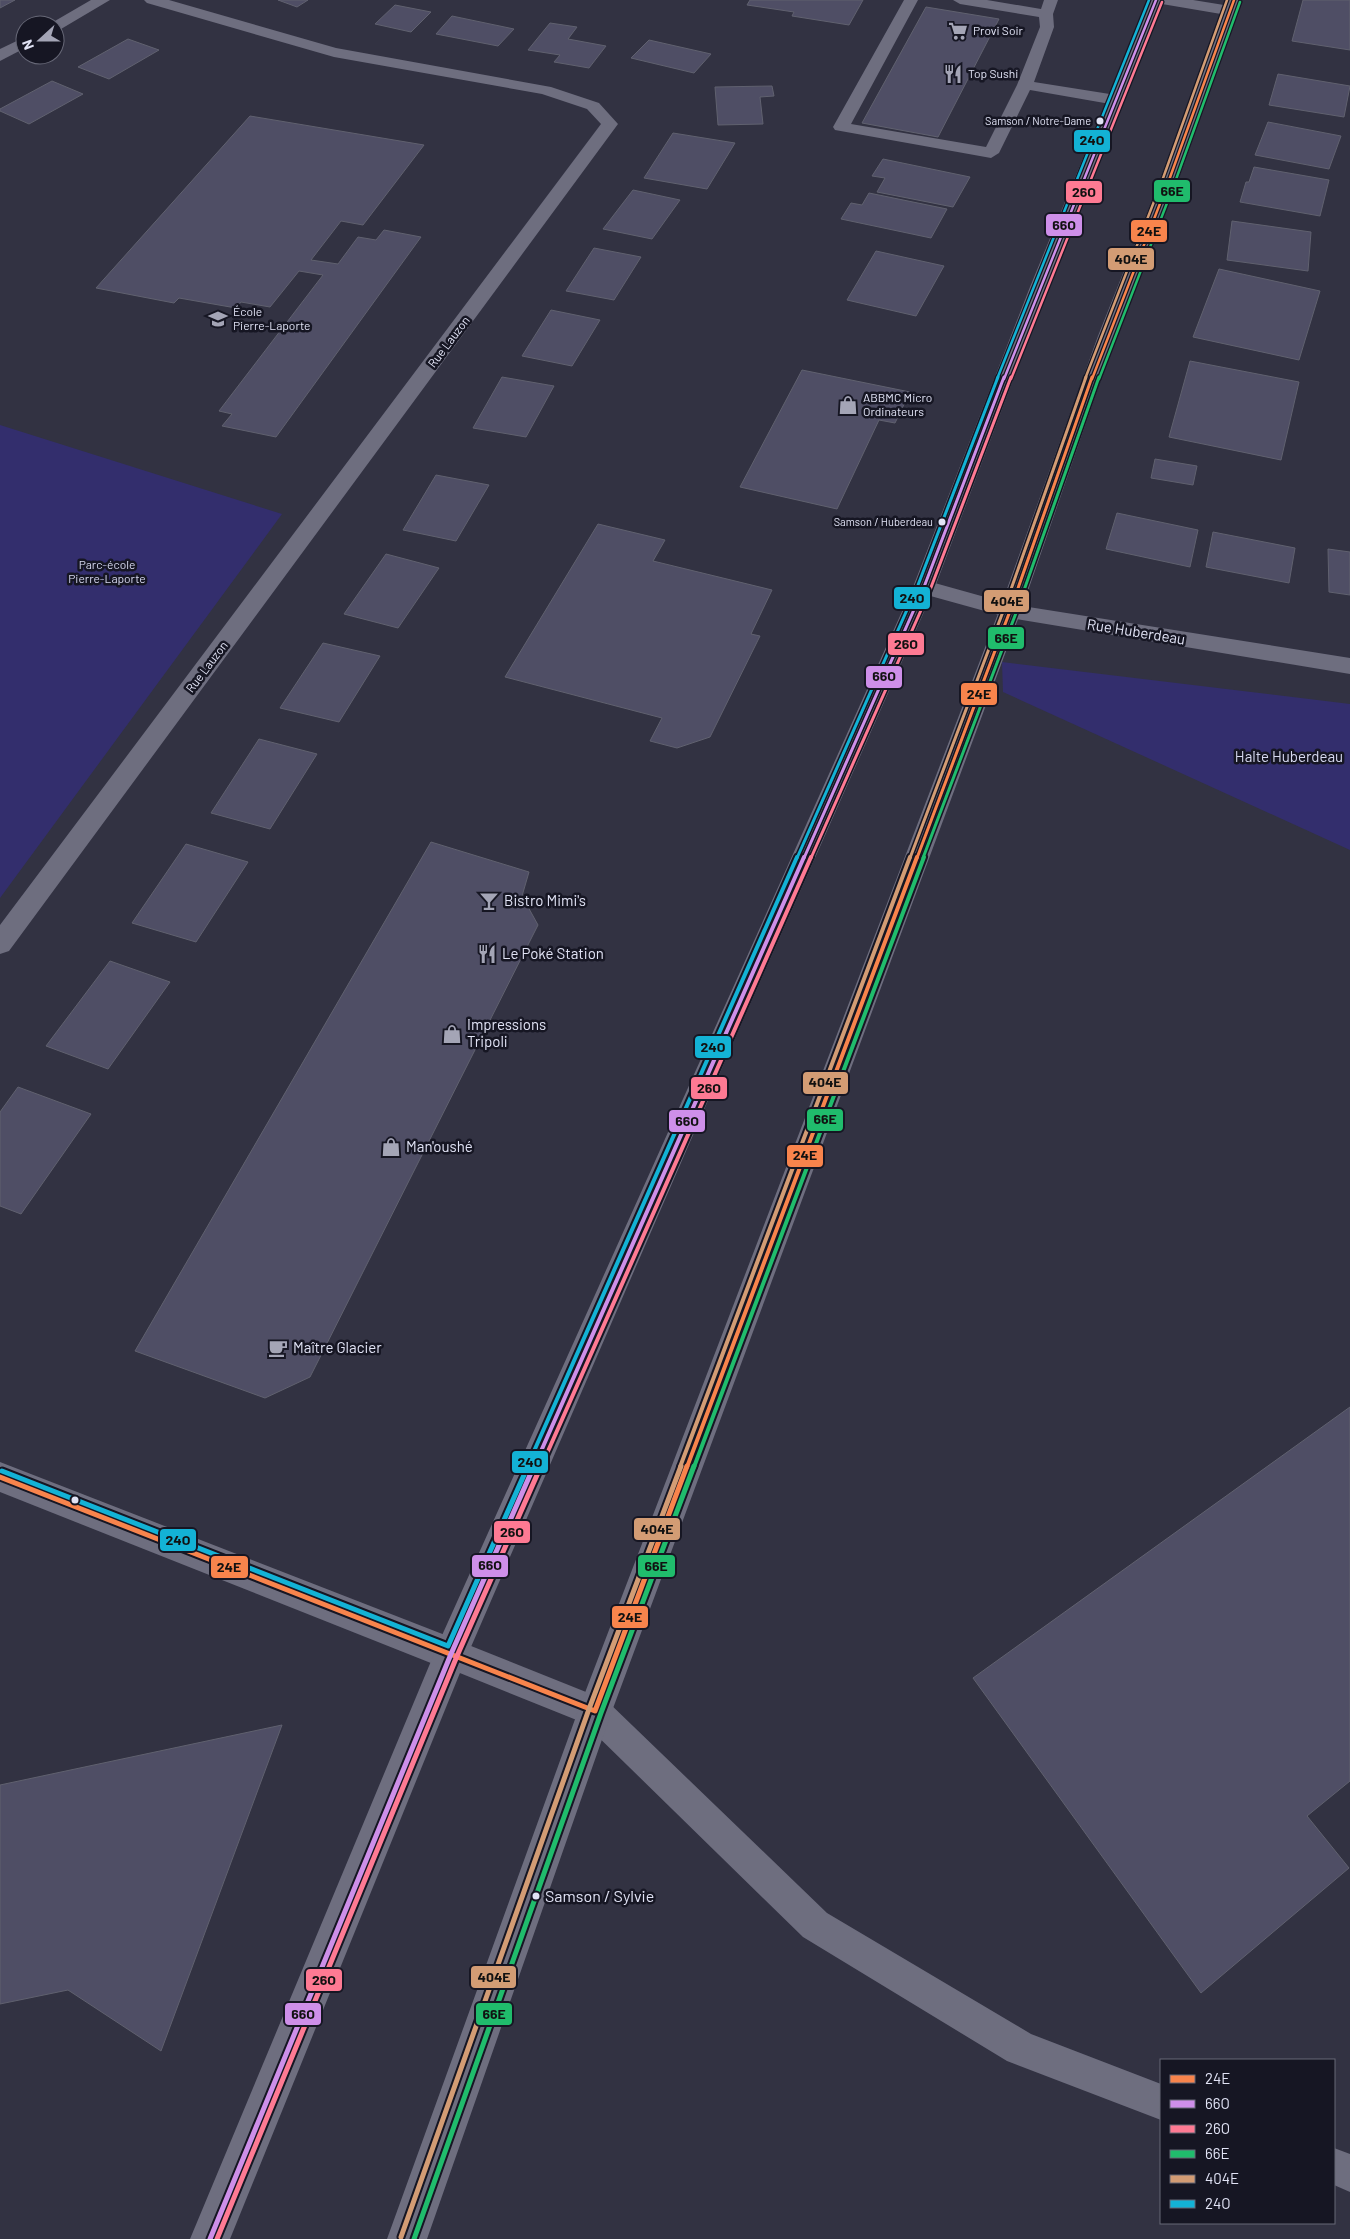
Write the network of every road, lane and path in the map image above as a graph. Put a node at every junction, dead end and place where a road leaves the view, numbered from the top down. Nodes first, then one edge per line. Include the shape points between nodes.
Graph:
1 (102, 0) edge
2 (152, 0) edge
3 (912, 0) edge
4 (960, 0) edge
5 (1156, 0) edge
6 (1166, 0) edge
7 (1232, 5) edge
8 (1048, 7) edge
9 (65, 20) edge
10 (15, 48) edge
11 (0, 56) edge
12 (1025, 85) junction
13 (1116, 100) junction
14 (924, 587) junction
15 (1010, 611) junction
16 (1350, 666) edge
17 (0, 944) edge
18 (0, 1477) edge
19 (451, 1654) junction
20 (595, 1711) junction
21 (1160, 2102) edge
22 (1335, 2167) edge
23 (1350, 2173) edge
24 (210, 2239) edge
25 (407, 2239) edge

1 - 9 street
2 - 17 street, Rue Lauzon via 334,52 545,90 593,106 610,124
3 - 12 lane via 842,127 991,153
4 - 8 lane
5 - 13 street
6 - 7 street
7 - 15 street via 1168,183 1107,336
8 - 12 lane via 1047,27
10 - 11 street
12 - 13 lane
13 - 14 street via 1041,281
14 - 15 street, Rue Huberdeau
14 - 19 street
15 - 16 street, Rue Huberdeau
15 - 20 street
18 - 19 street
19 - 20 lane
19 - 24 street
20 - 21 lane via 815,1925 1020,2048
20 - 25 street
22 - 23 lane

